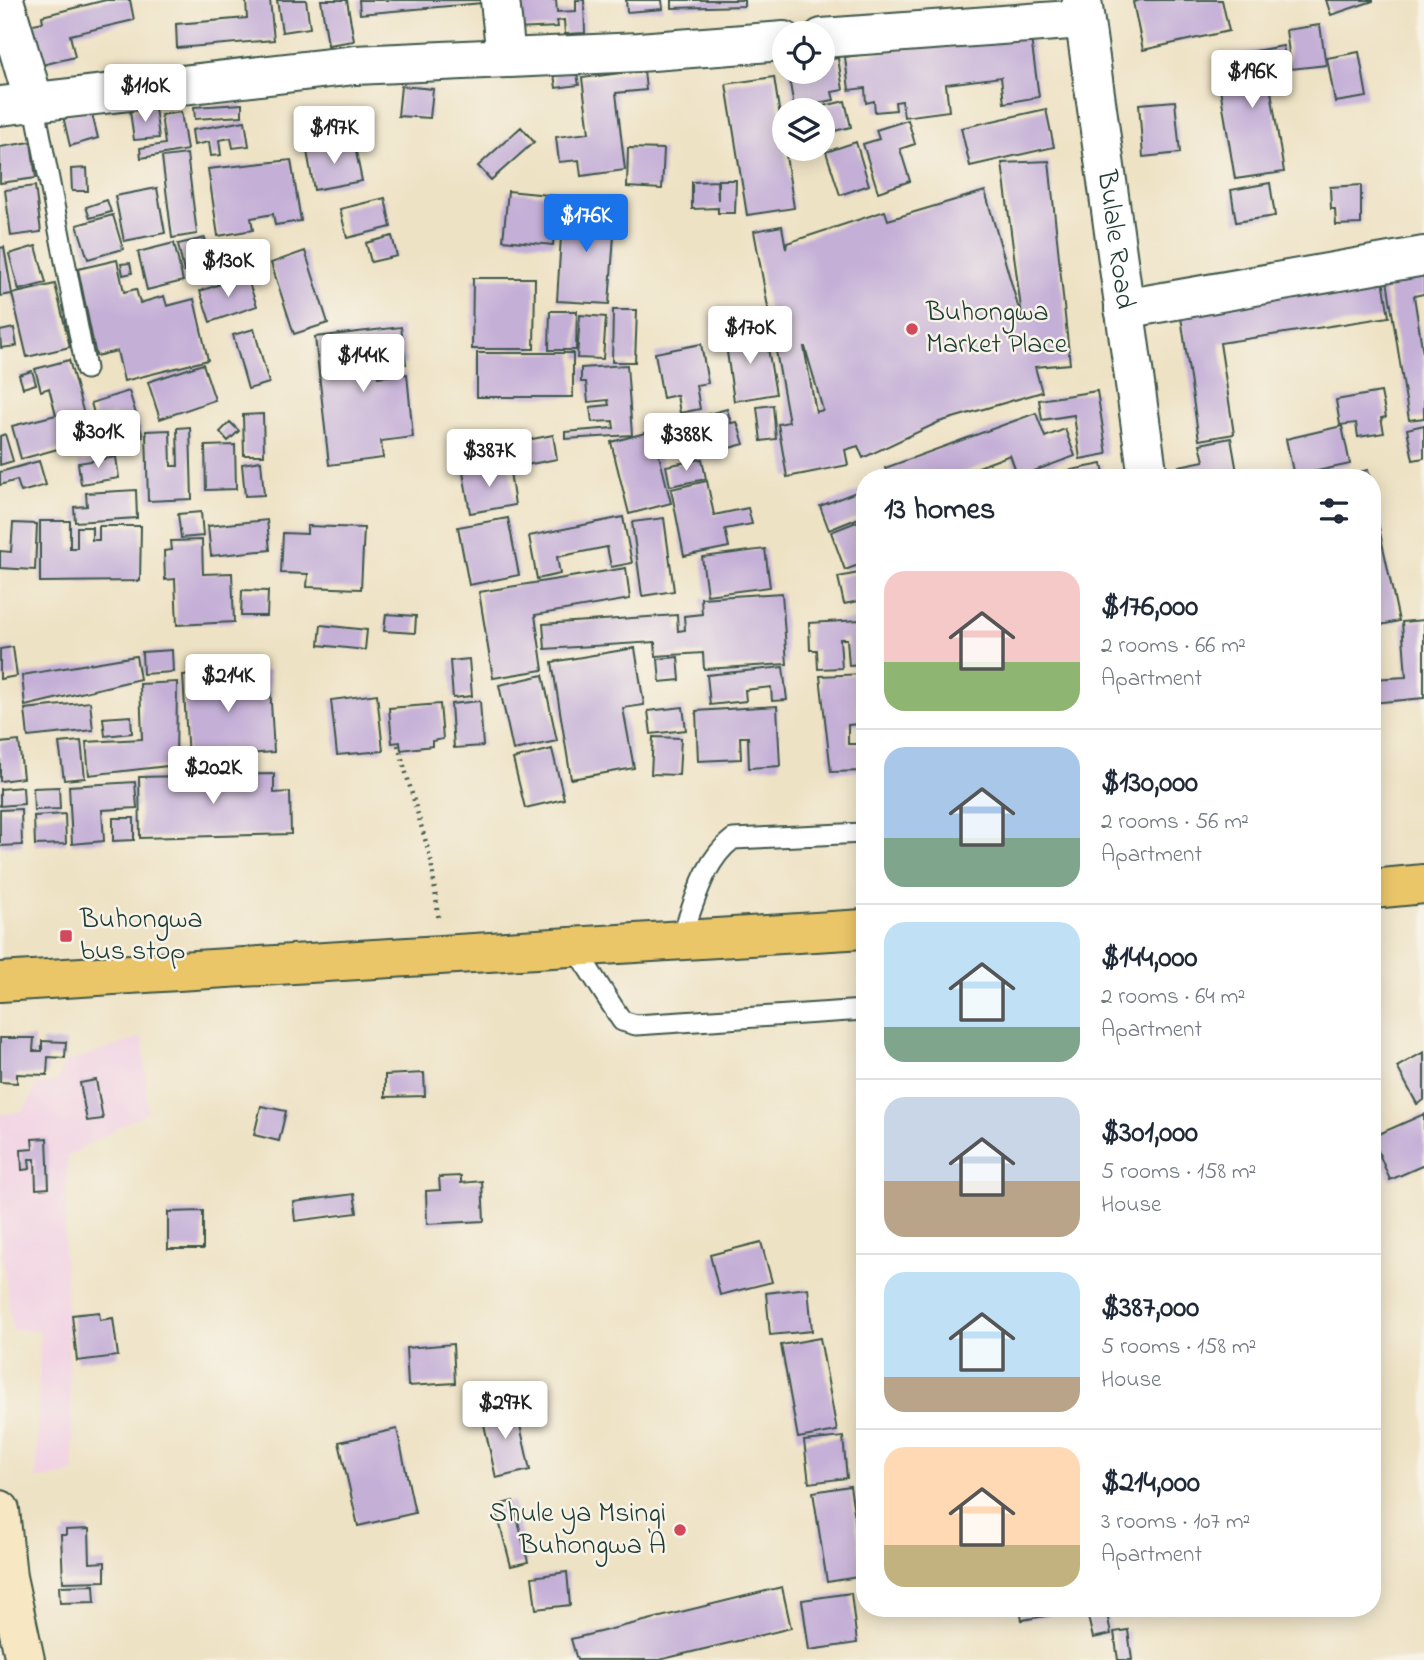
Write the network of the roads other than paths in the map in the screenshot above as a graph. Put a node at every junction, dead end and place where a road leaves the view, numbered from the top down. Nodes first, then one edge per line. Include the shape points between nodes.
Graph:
1 (4, 0) edge
2 (500, 0) edge
3 (1083, 9) edge
4 (835, 37) edge
5 (772, 42) edge
6 (506, 58) junction
7 (17, 104) edge
8 (1424, 256) edge
9 (1124, 310) junction
10 (86, 369) dead end
11 (1147, 469) edge
12 (856, 833) edge
13 (1424, 884) edge
14 (1381, 888) edge
15 (856, 930) edge
16 (680, 942) junction
17 (575, 948) junction
18 (0, 982) edge
19 (856, 1011) edge
20 (0, 1510) edge
21 (4, 1577) edge
22 (25, 1660) edge

1 - 7 street
2 - 6 street
3 - 4 street
3 - 9 street, Bulale Road
5 - 6 street
6 - 7 street via 355,65
7 - 10 lane
8 - 9 street
9 - 11 street, Bulale Road
12 - 16 lane via 733,839 709,864
13 - 14 highway
15 - 16 highway
16 - 17 highway
17 - 18 highway
17 - 19 lane via 622,1021 636,1025
20 - 21 main road
21 - 22 main road

